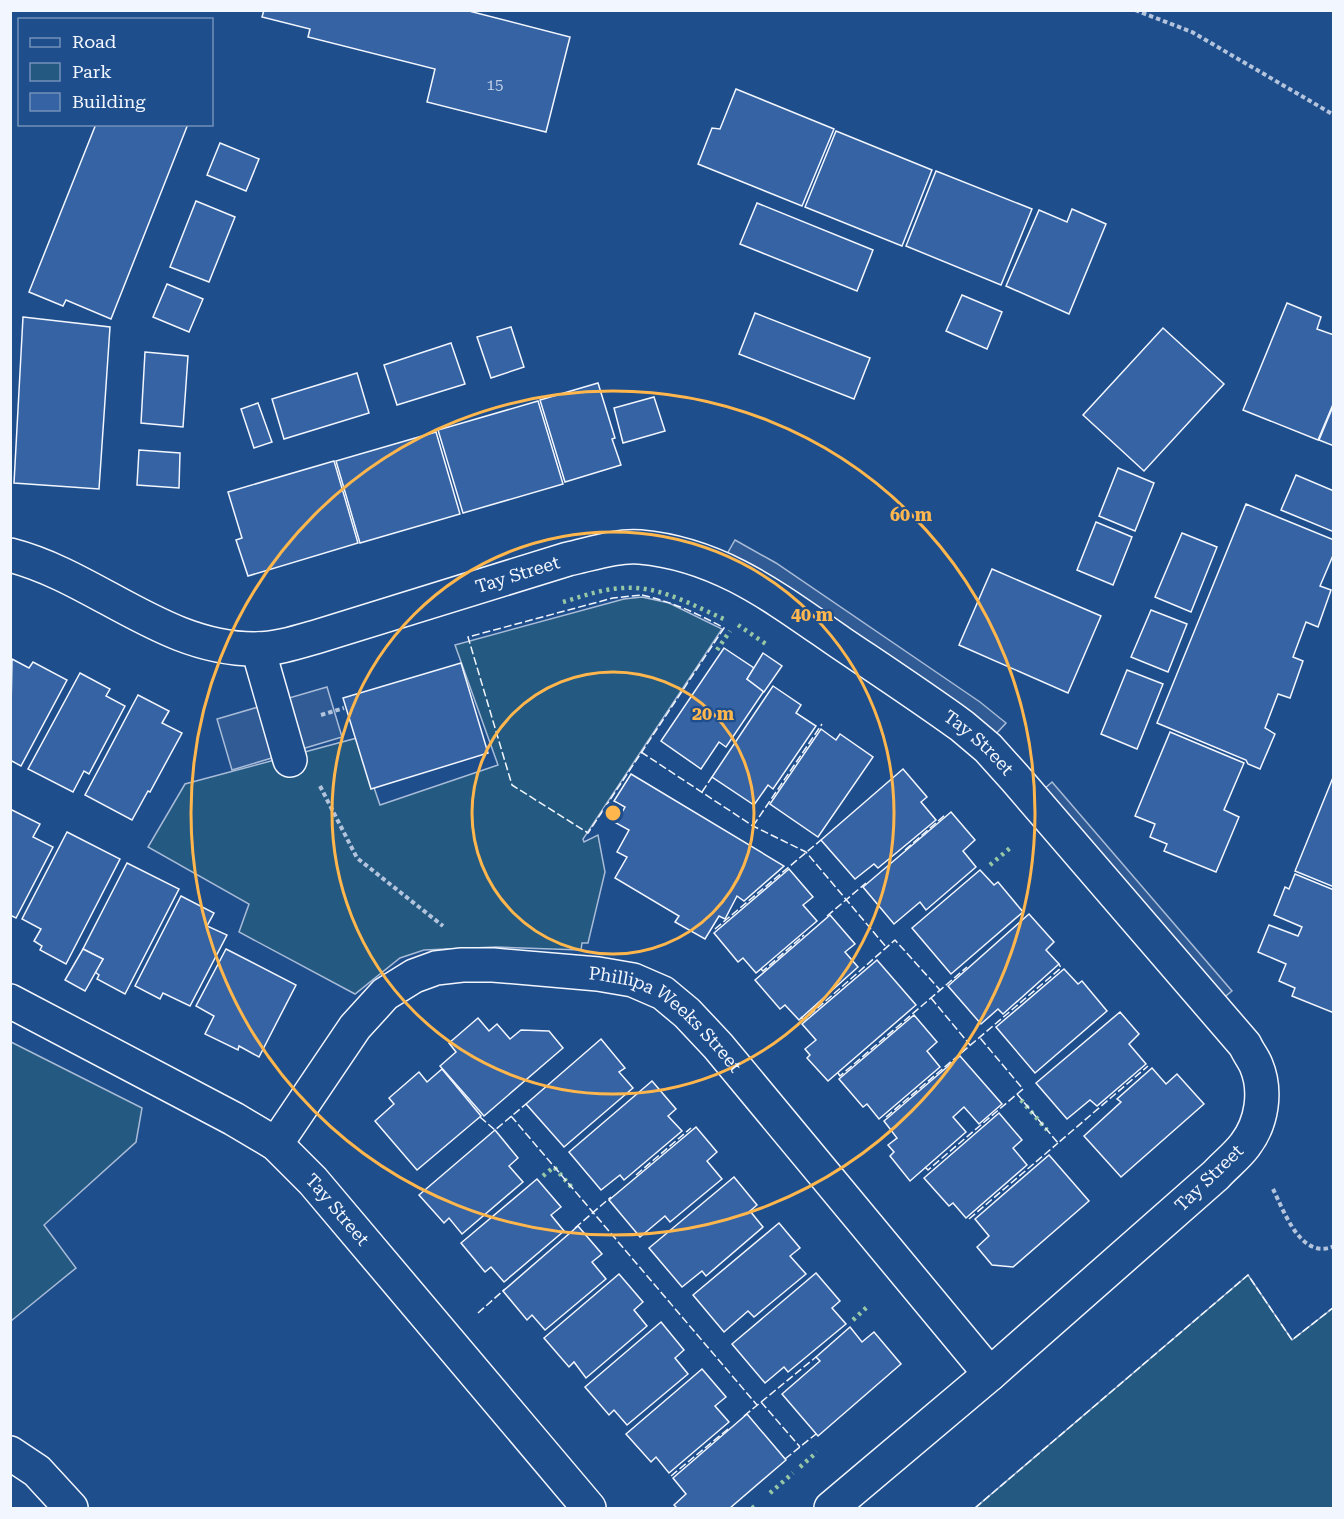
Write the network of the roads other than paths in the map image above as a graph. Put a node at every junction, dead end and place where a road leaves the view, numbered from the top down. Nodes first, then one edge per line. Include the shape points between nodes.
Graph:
1 (10, 555) edge
2 (258, 649) junction
3 (290, 760) road end
4 (10, 1001) edge
5 (276, 1144) junction
6 (990, 1374) junction
7 (10, 1453) edge
8 (71, 1509) edge
9 (589, 1509) edge
10 (831, 1509) edge

1 - 2 street, Tay Street via 35,561 195,640
2 - 3 street
2 - 6 street, Tay Street via 319,636 605,550 638,547 671,551 715,565 754,584 926,700 988,748 1245,1045 1261,1087 1256,1128 1245,1145
4 - 5 street, Tay Street
5 - 6 street, Phillipa Weeks Street via 355,1027 385,994 414,976 436,968 493,965 633,980 663,993 718,1046
5 - 9 street, Tay Street via 321,1190
6 - 10 street, Tay Street
7 - 8 street via 38,1471

